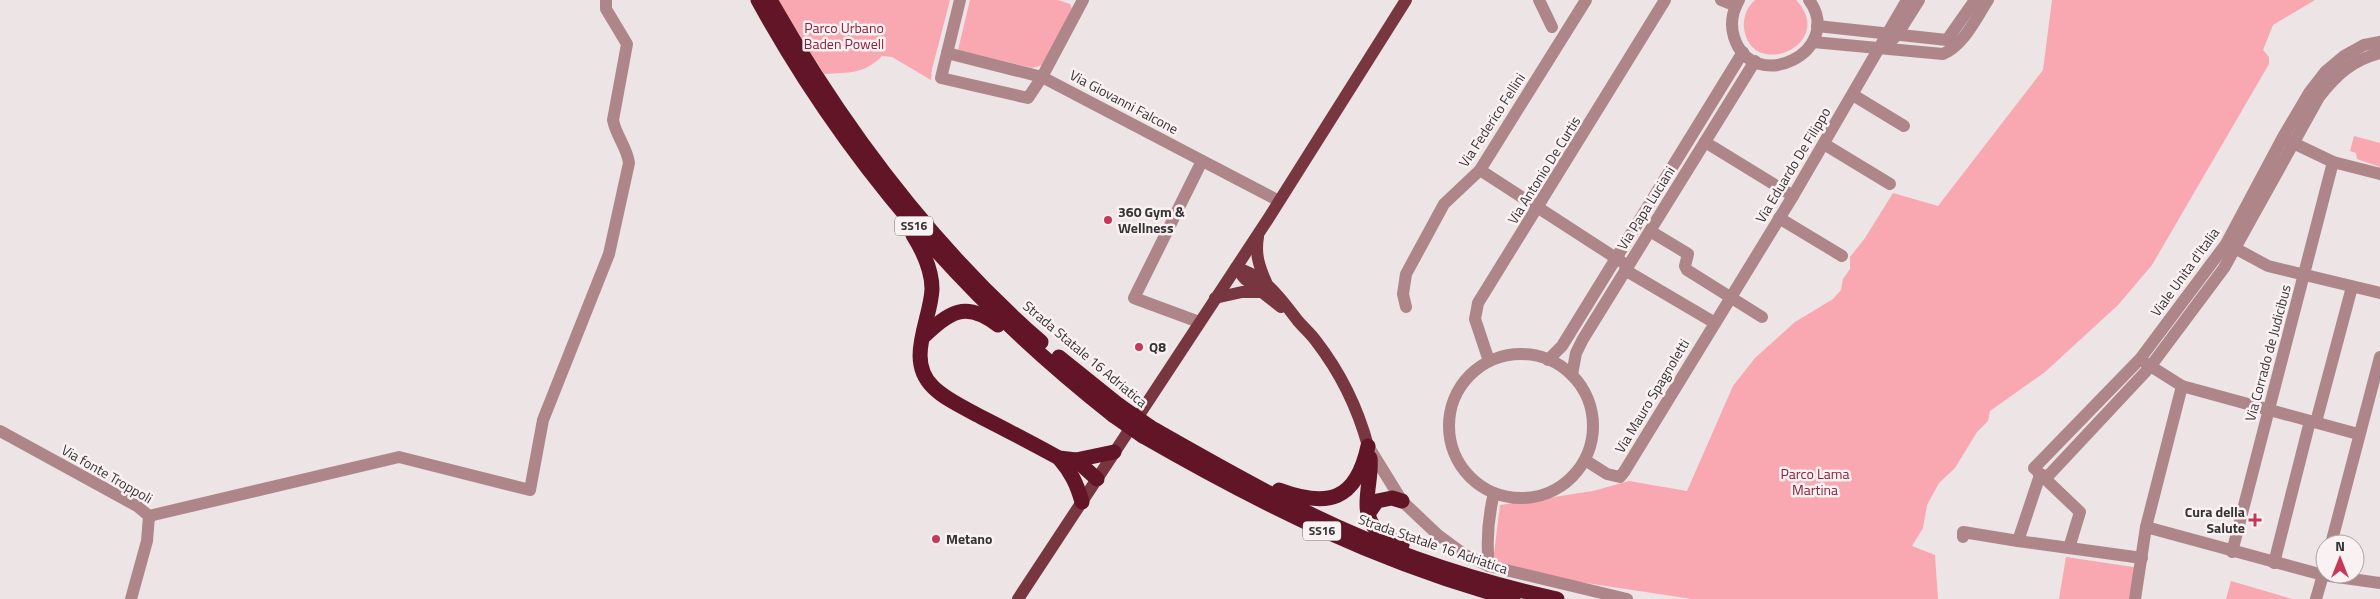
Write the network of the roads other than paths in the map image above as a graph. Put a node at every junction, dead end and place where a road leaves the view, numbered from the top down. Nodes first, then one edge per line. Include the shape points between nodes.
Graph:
1 (606, 0) edge
2 (758, 0) edge
3 (770, 0) edge
4 (960, 0) edge
5 (1083, 0) edge
6 (1406, 0) edge
7 (1539, 0) edge
8 (1586, 0) edge
9 (1665, 0) edge
10 (1721, 0) edge
11 (1809, 0) edge
12 (1907, 0) edge
13 (1919, 0) edge
14 (1975, 0) edge
15 (1988, 0) edge
16 (1738, 3) edge
17 (1817, 26) junction
18 (1552, 27) dead end
19 (1892, 35) junction
20 (1812, 42) junction
21 (2380, 42) edge
22 (1950, 45) junction
23 (1881, 48) junction
24 (1743, 52) junction
25 (947, 53) junction
26 (2380, 53) edge
27 (1755, 61) junction
28 (1042, 76) junction
29 (1852, 95) junction
30 (1904, 126) dead end
31 (2288, 140) junction
32 (1705, 142) junction
33 (1824, 144) junction
34 (1682, 150) junction
35 (1694, 159) junction
36 (1202, 161) junction
37 (2333, 162) junction
38 (1480, 170) junction
39 (2380, 174) edge
40 (880, 184) junction
41 (1890, 184) dead end
42 (1793, 196) junction
43 (1279, 201) junction
44 (1538, 208) junction
45 (1779, 218) junction
46 (1650, 231) junction
47 (1258, 234) junction
48 (2232, 246) junction
49 (1842, 256) dead end
50 (1616, 258) junction
51 (1236, 268) junction
52 (1624, 271) junction
53 (2304, 275) junction
54 (2352, 287) junction
55 (1264, 288) junction
56 (2380, 293) edge
57 (1731, 297) junction
58 (1215, 298) junction
59 (1406, 307) dead end
60 (1762, 317) dead end
61 (1199, 322) junction
62 (1712, 327) junction
63 (922, 337) junction
64 (2380, 357) edge
65 (2140, 358) junction
66 (1548, 360) junction
67 (1490, 361) junction
68 (2150, 367) junction
69 (1056, 368) junction
70 (1572, 376) junction
71 (2182, 386) junction
72 (2269, 410) junction
73 (1116, 411) junction
74 (2313, 422) junction
75 (1146, 431) junction
76 (0, 432) edge
77 (2358, 434) junction
78 (1368, 446) junction
79 (1114, 452) junction
80 (1585, 460) junction
81 (1073, 466) junction
82 (1222, 469) junction
83 (2037, 472) junction
84 (1096, 479) junction
85 (1494, 493) junction
86 (1402, 501) junction
87 (1082, 502) junction
88 (1368, 514) junction
89 (150, 516) junction
90 (2146, 527) junction
91 (2333, 534) edge
92 (1963, 537) dead end
93 (2018, 541) junction
94 (2069, 548) junction
95 (2232, 552) junction
96 (2142, 558) junction
97 (2274, 563) junction
98 (1440, 566) junction
99 (1489, 566) junction
100 (2315, 570) edge
101 (2365, 580) edge
102 (2380, 583) edge
103 (2320, 584) edge
104 (131, 599) edge
105 (1018, 599) edge
106 (1513, 599) edge
107 (1557, 599) edge
108 (1628, 599) edge
109 (2135, 599) edge
110 (2316, 599) edge

1 - 89 street via 606,9 627,44 613,120 627,150 629,163 609,254 542,420 530,490 399,457
2 - 40 highway, Strada Statale 16 Adriatica / SS16 via 812,90
3 - 73 highway, Strada Statale 16 Adriatica / SS16 via 853,131 927,226 1014,316
4 - 25 street
5 - 28 street
6 - 43 main road
7 - 18 street
8 - 38 street, Via Federico Fellini
9 - 44 street, Via Antonio De Curtis
10 - 16 street
11 - 17 street
12 - 19 street
13 - 19 street
14 - 22 street
15 - 22 street via 1961,41
16 - 24 street via 1732,30
17 - 19 street
17 - 20 street
19 - 22 street
19 - 23 street, Via Eduardo De Filippo
20 - 23 street
20 - 27 street via 1805,53 1782,65
21 - 31 street, Viale Unita d'Italia via 2364,45 2326,71 2309,93
22 - 23 street via 1934,54
23 - 29 street, Via Eduardo De Filippo
24 - 27 street
24 - 34 street, Via Papa Luciani
25 - 28 street, Via Giovanni Falcone
25 - 28 street via 941,78 1028,98
26 - 31 street, Viale Unita d'Italia via 2350,64 2332,80
27 - 32 street, Via Papa Luciani
28 - 36 street, Via Giovanni Falcone
29 - 30 street
29 - 33 street, Via Eduardo De Filippo
31 - 37 street
31 - 48 street, Viale Unita d'Italia
32 - 35 street, Via Papa Luciani
32 - 42 street
33 - 41 street
33 - 42 street, Via Eduardo De Filippo
34 - 35 street
34 - 50 street, Via Papa Luciani
35 - 46 street, Via Papa Luciani
36 - 43 street, Via Giovanni Falcone
36 - 61 street via 1134,298
37 - 39 street
37 - 53 street, Via Corrado de Judicibus
38 - 44 street
38 - 59 street, Via Federico Fellini via 1444,204 1406,274 1402,294
40 - 63 highway via 922,250 929,268 932,286 930,309
40 - 69 highway, Strada Statale 16 Adriatica / SS16 via 983,302
42 - 45 street, Via Eduardo De Filippo
43 - 47 main road
44 - 50 street
44 - 67 street, Via Antonio De Curtis via 1478,303 1475,319
45 - 49 street
45 - 57 street, Via Eduardo De Filippo
46 - 52 street, Via Papa Luciani
46 - 57 street via 1688,254 1687,270
47 - 51 main road
47 - 55 main road via 1257,262
48 - 53 street via 2268,266
48 - 65 street, Viale Unita d'Italia
48 - 68 street, Viale Unita d'Italia
50 - 52 street
50 - 66 street, Via Papa Luciani via 1562,346
51 - 55 main road via 1245,279
51 - 58 main road
52 - 62 street
52 - 70 street, Via Papa Luciani via 1576,353
53 - 54 street
53 - 72 street, Via Corrado de Judicibus
54 - 56 street
54 - 74 street
55 - 58 main road
55 - 78 main road via 1316,341 1338,372 1362,424
57 - 60 street
57 - 62 street, Via Mauro Spagnoletti
58 - 61 main road
61 - 79 main road
62 - 80 street, Via Mauro Spagnoletti via 1620,477 1607,474
63 - 69 highway via 946,316 968,311 988,318
63 - 81 highway via 919,353 922,370 932,386 956,403
64 - 77 street
65 - 68 street
65 - 83 street, Viale Unita d'Italia
66 - 67 street via 1519,354
66 - 70 street
67 - 85 street via 1476,369 1457,392 1449,421 1451,443 1459,464 1474,481
68 - 71 street
68 - 83 street, Viale Unita d'Italia via 2048,476
69 - 73 highway, Strada Statale 16 Adriatica / SS16
70 - 80 street via 1587,397 1593,422 1593,435
71 - 72 street
71 - 90 street
72 - 74 street
72 - 95 street, Via Corrado de Judicibus
73 - 75 highway, Strada Statale 16 Adriatica / SS16, bridge
74 - 77 street
74 - 97 street
75 - 82 highway, Strada Statale 16 Adriatica / SS16
75 - 106 highway, Strada Statale 16 Adriatica / SS16 via 1235,488 1337,538 1420,570
76 - 89 street, Via fonte Troppoli
77 - 91 street
78 - 82 highway via 1357,480 1342,494 1323,499 1302,498
78 - 86 street
78 - 88 highway via 1371,466
79 - 81 highway
79 - 84 main road
80 - 85 street via 1569,480 1547,494 1520,498
81 - 84 highway
81 - 87 highway
82 - 98 highway, Strada Statale 16 Adriatica / SS16 via 1343,530
83 - 93 street
83 - 94 street via 2080,512
84 - 87 main road
85 - 99 street via 1488,522
86 - 88 highway via 1392,498 1377,501
86 - 99 street via 1465,555
87 - 105 main road
88 - 98 highway via 1378,531
89 - 104 street, Via fonte Troppoli via 148,541
90 - 95 street
90 - 96 street
92 - 93 street via 1963,532
93 - 94 street
94 - 96 street
95 - 97 street
96 - 109 street
97 - 100 street
98 - 107 highway, Strada Statale 16 Adriatica / SS16
99 - 108 street
101 - 102 street
103 - 110 street

